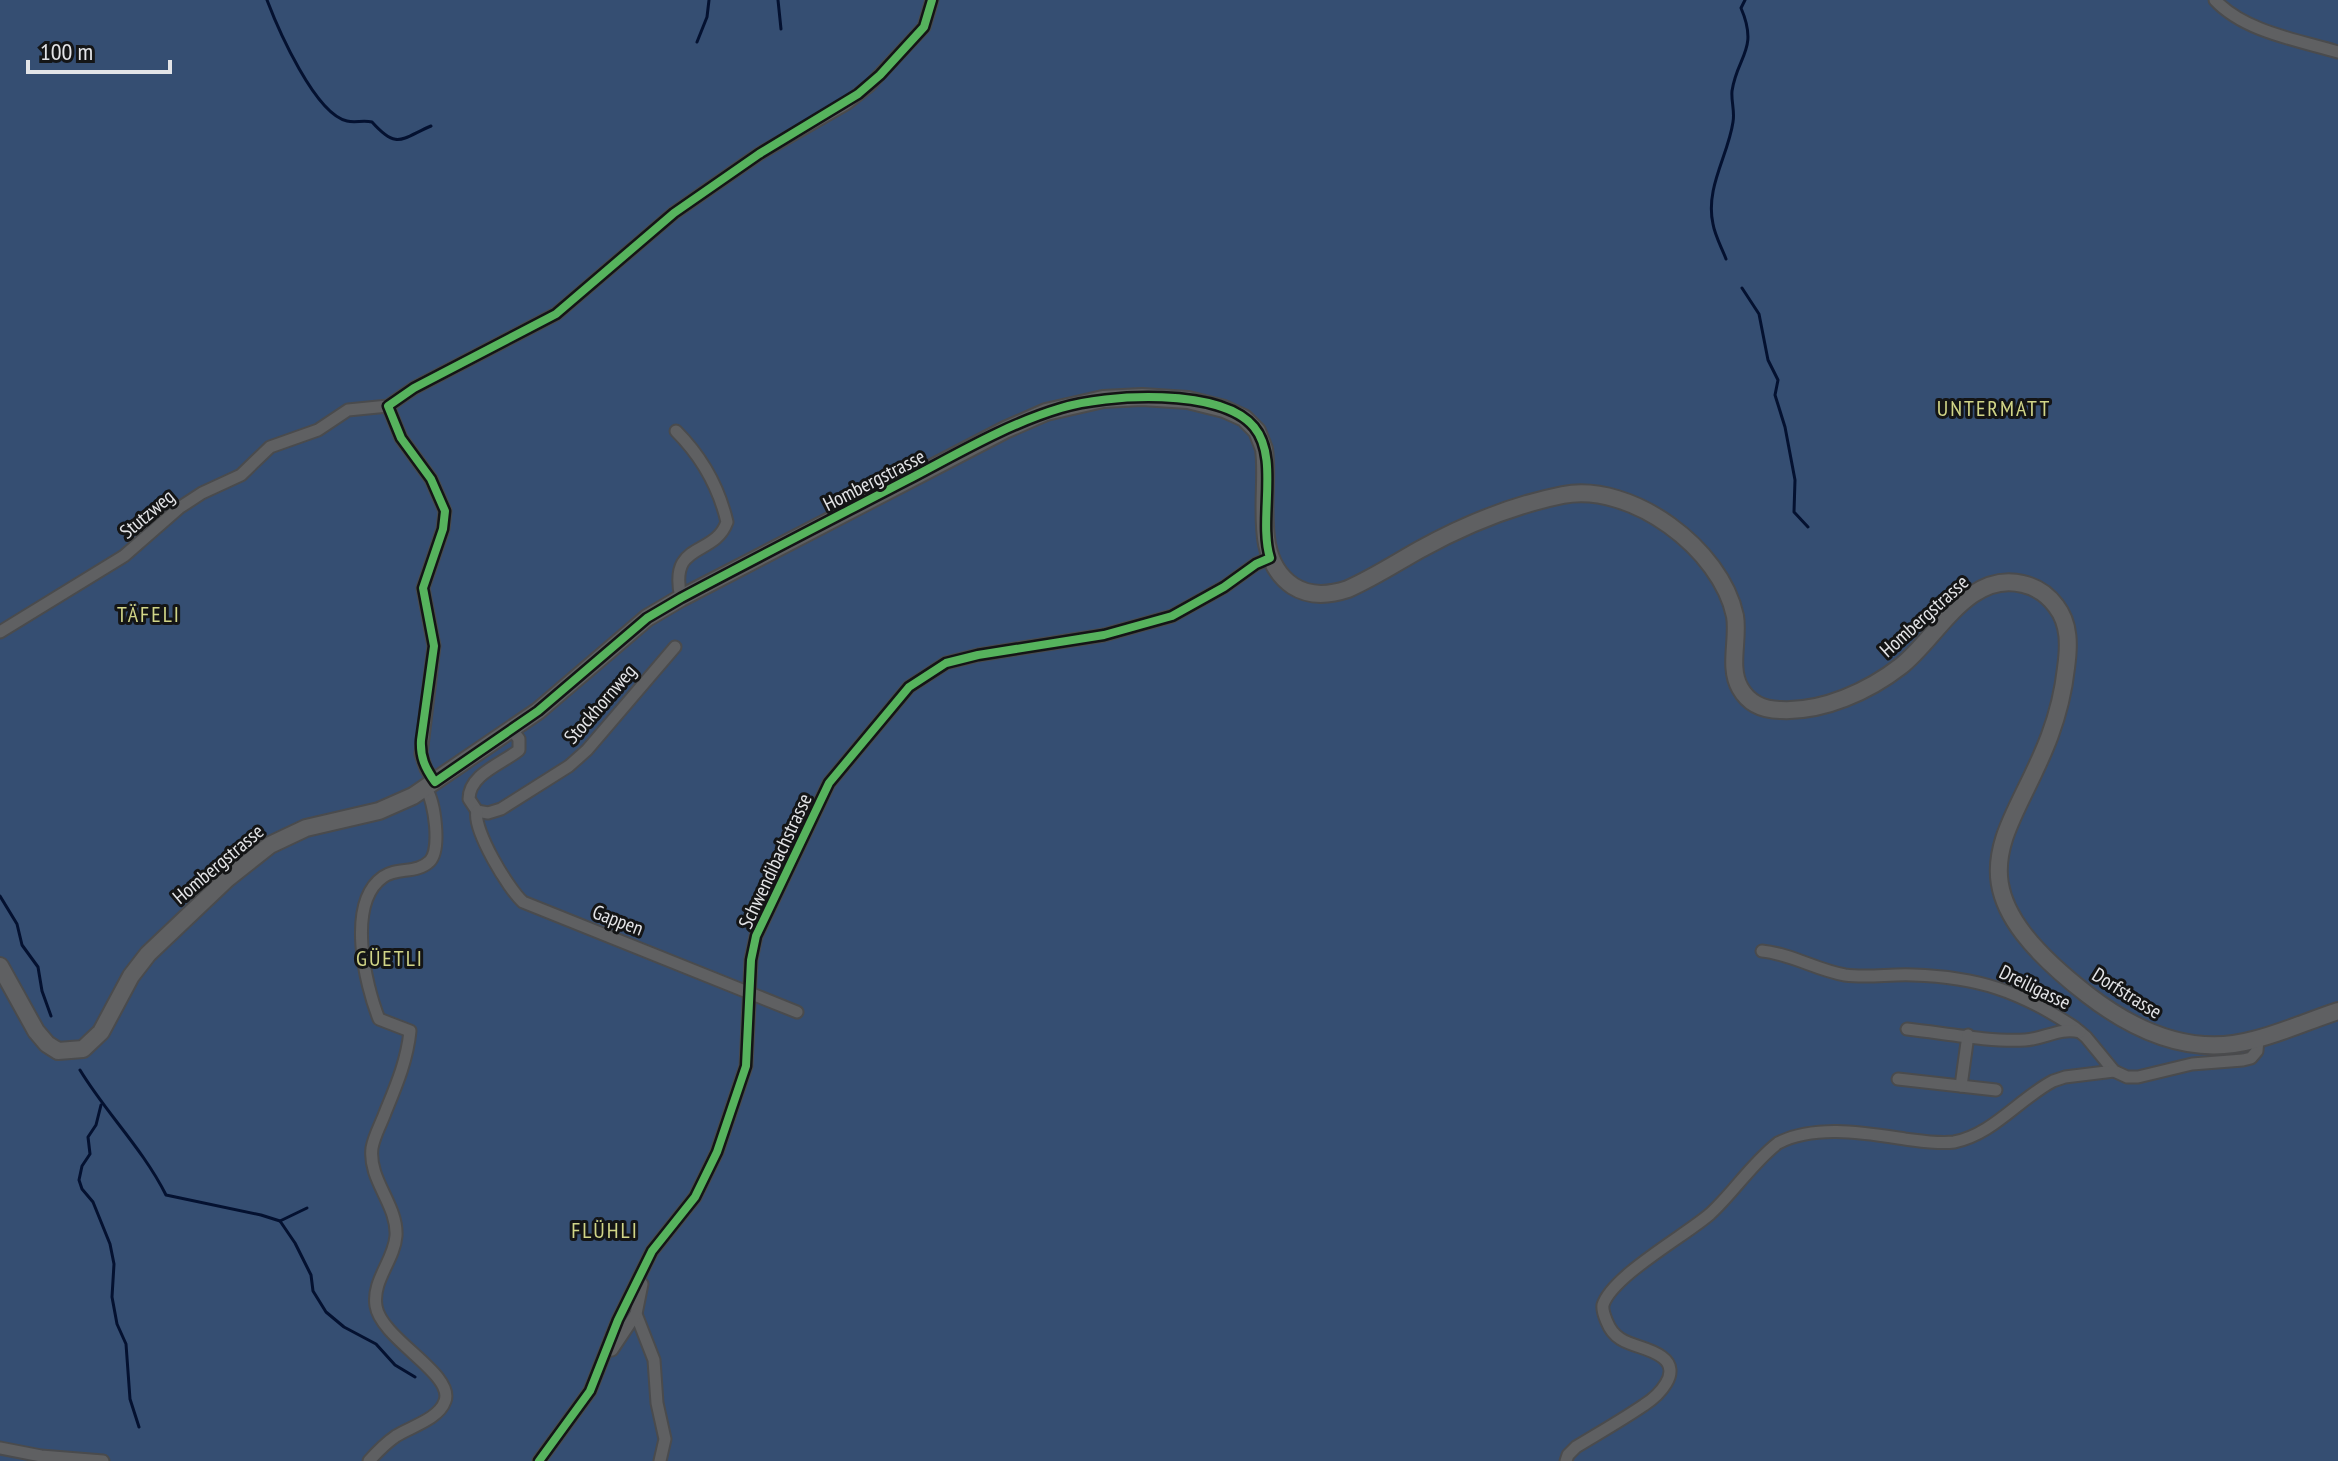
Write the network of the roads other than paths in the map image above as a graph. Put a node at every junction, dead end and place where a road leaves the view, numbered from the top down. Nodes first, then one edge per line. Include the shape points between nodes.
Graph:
1 (932, 0) edge
2 (2215, 0) edge
3 (2338, 52) edge
4 (388, 406) junction
5 (676, 431) dead end
6 (1270, 558) junction
7 (681, 598) junction
8 (0, 632) edge
9 (675, 647) dead end
10 (512, 730) junction
11 (430, 786) junction
12 (477, 811) junction
13 (1998, 873) joint
14 (1762, 951) dead end
15 (0, 966) edge
16 (749, 995) junction
17 (2338, 1011) edge
18 (797, 1012) dead end
19 (1907, 1029) dead end
20 (2080, 1032) junction
21 (1968, 1035) junction
22 (2258, 1039) junction
23 (2114, 1071) junction
24 (1898, 1079) dead end
25 (1961, 1086) junction
26 (1996, 1090) dead end
27 (647, 1261) junction
28 (636, 1314) junction
29 (603, 1364) junction
30 (0, 1448) edge
31 (103, 1461) edge
32 (369, 1461) edge
33 (539, 1461) edge
34 (660, 1461) edge
35 (1566, 1461) edge

1 - 4 street via 924,27 858,94 674,213 556,314
2 - 3 street via 2262,28
4 - 8 street, Stutzweg via 348,410 318,430 270,447 236,479 179,508 124,556
4 - 11 street via 445,511 423,588 434,646 421,754
5 - 7 street via 715,485 727,522 718,537 685,558 678,573
6 - 7 street, Hombergstrasse via 1264,449 1251,423 1188,400 1113,398 1065,406 1005,430
6 - 13 street, Hombergstrasse via 1294,586 1331,594 1499,513 1562,495 1613,496 1661,520 1708,565 1733,609 1738,684 1754,704 1781,710 1833,702 1883,678 1986,587 2009,582 2031,586 2053,602 2065,621 2066,669 2055,721 2003,837
6 - 16 street, Schwendibachstrasse via 1172,616 1104,635 946,663 909,687 852,752 824,794 756,936
7 - 10 street, Hombergstrasse via 647,618
9 - 12 street, Stockhornweg via 569,766 501,809
10 - 11 street, Hombergstrasse
10 - 12 street via 519,750 469,789 470,804
11 - 15 street, Hombergstrasse via 379,811 294,832 252,857 148,954 101,1032 83,1049 58,1051 47,1044
11 - 32 street via 433,856 424,865 377,882 367,903 360,949 379,1019 410,1031 402,1071 372,1148 375,1173 396,1231 377,1286 376,1307 394,1337 441,1380 446,1400 438,1412 398,1435
12 - 16 street, Gappen via 481,834 523,902
13 - 22 street, Dorfstrasse via 2005,907 2023,935 2102,1006 2151,1033 2185,1044 2216,1046
14 - 20 street, Dreiligasse via 1849,975 1980,982 2015,995
16 - 18 street, Gappen
16 - 27 street, Schwendibachstrasse via 746,1066 717,1152 695,1197
17 - 22 street, Dorfstrasse
19 - 21 street
20 - 21 street via 2061,1030 2026,1040
20 - 23 street, Dreiligasse
21 - 25 street
22 - 23 street via 2256,1054 2243,1060 2192,1064 2138,1077
23 - 35 street via 2053,1081 1961,1140 1937,1143 1810,1133 1778,1143 1708,1216 1648,1258 1611,1293 1603,1311 1609,1328 1628,1344 1662,1357 1668,1362 1669,1377 1646,1404 1576,1447
24 - 25 street
25 - 26 street
27 - 28 street
27 - 29 street, Schwendibachstrasse
28 - 29 street
28 - 34 street via 654,1360 665,1439
29 - 33 street, Schwendibachstrasse via 585,1400
30 - 31 street

